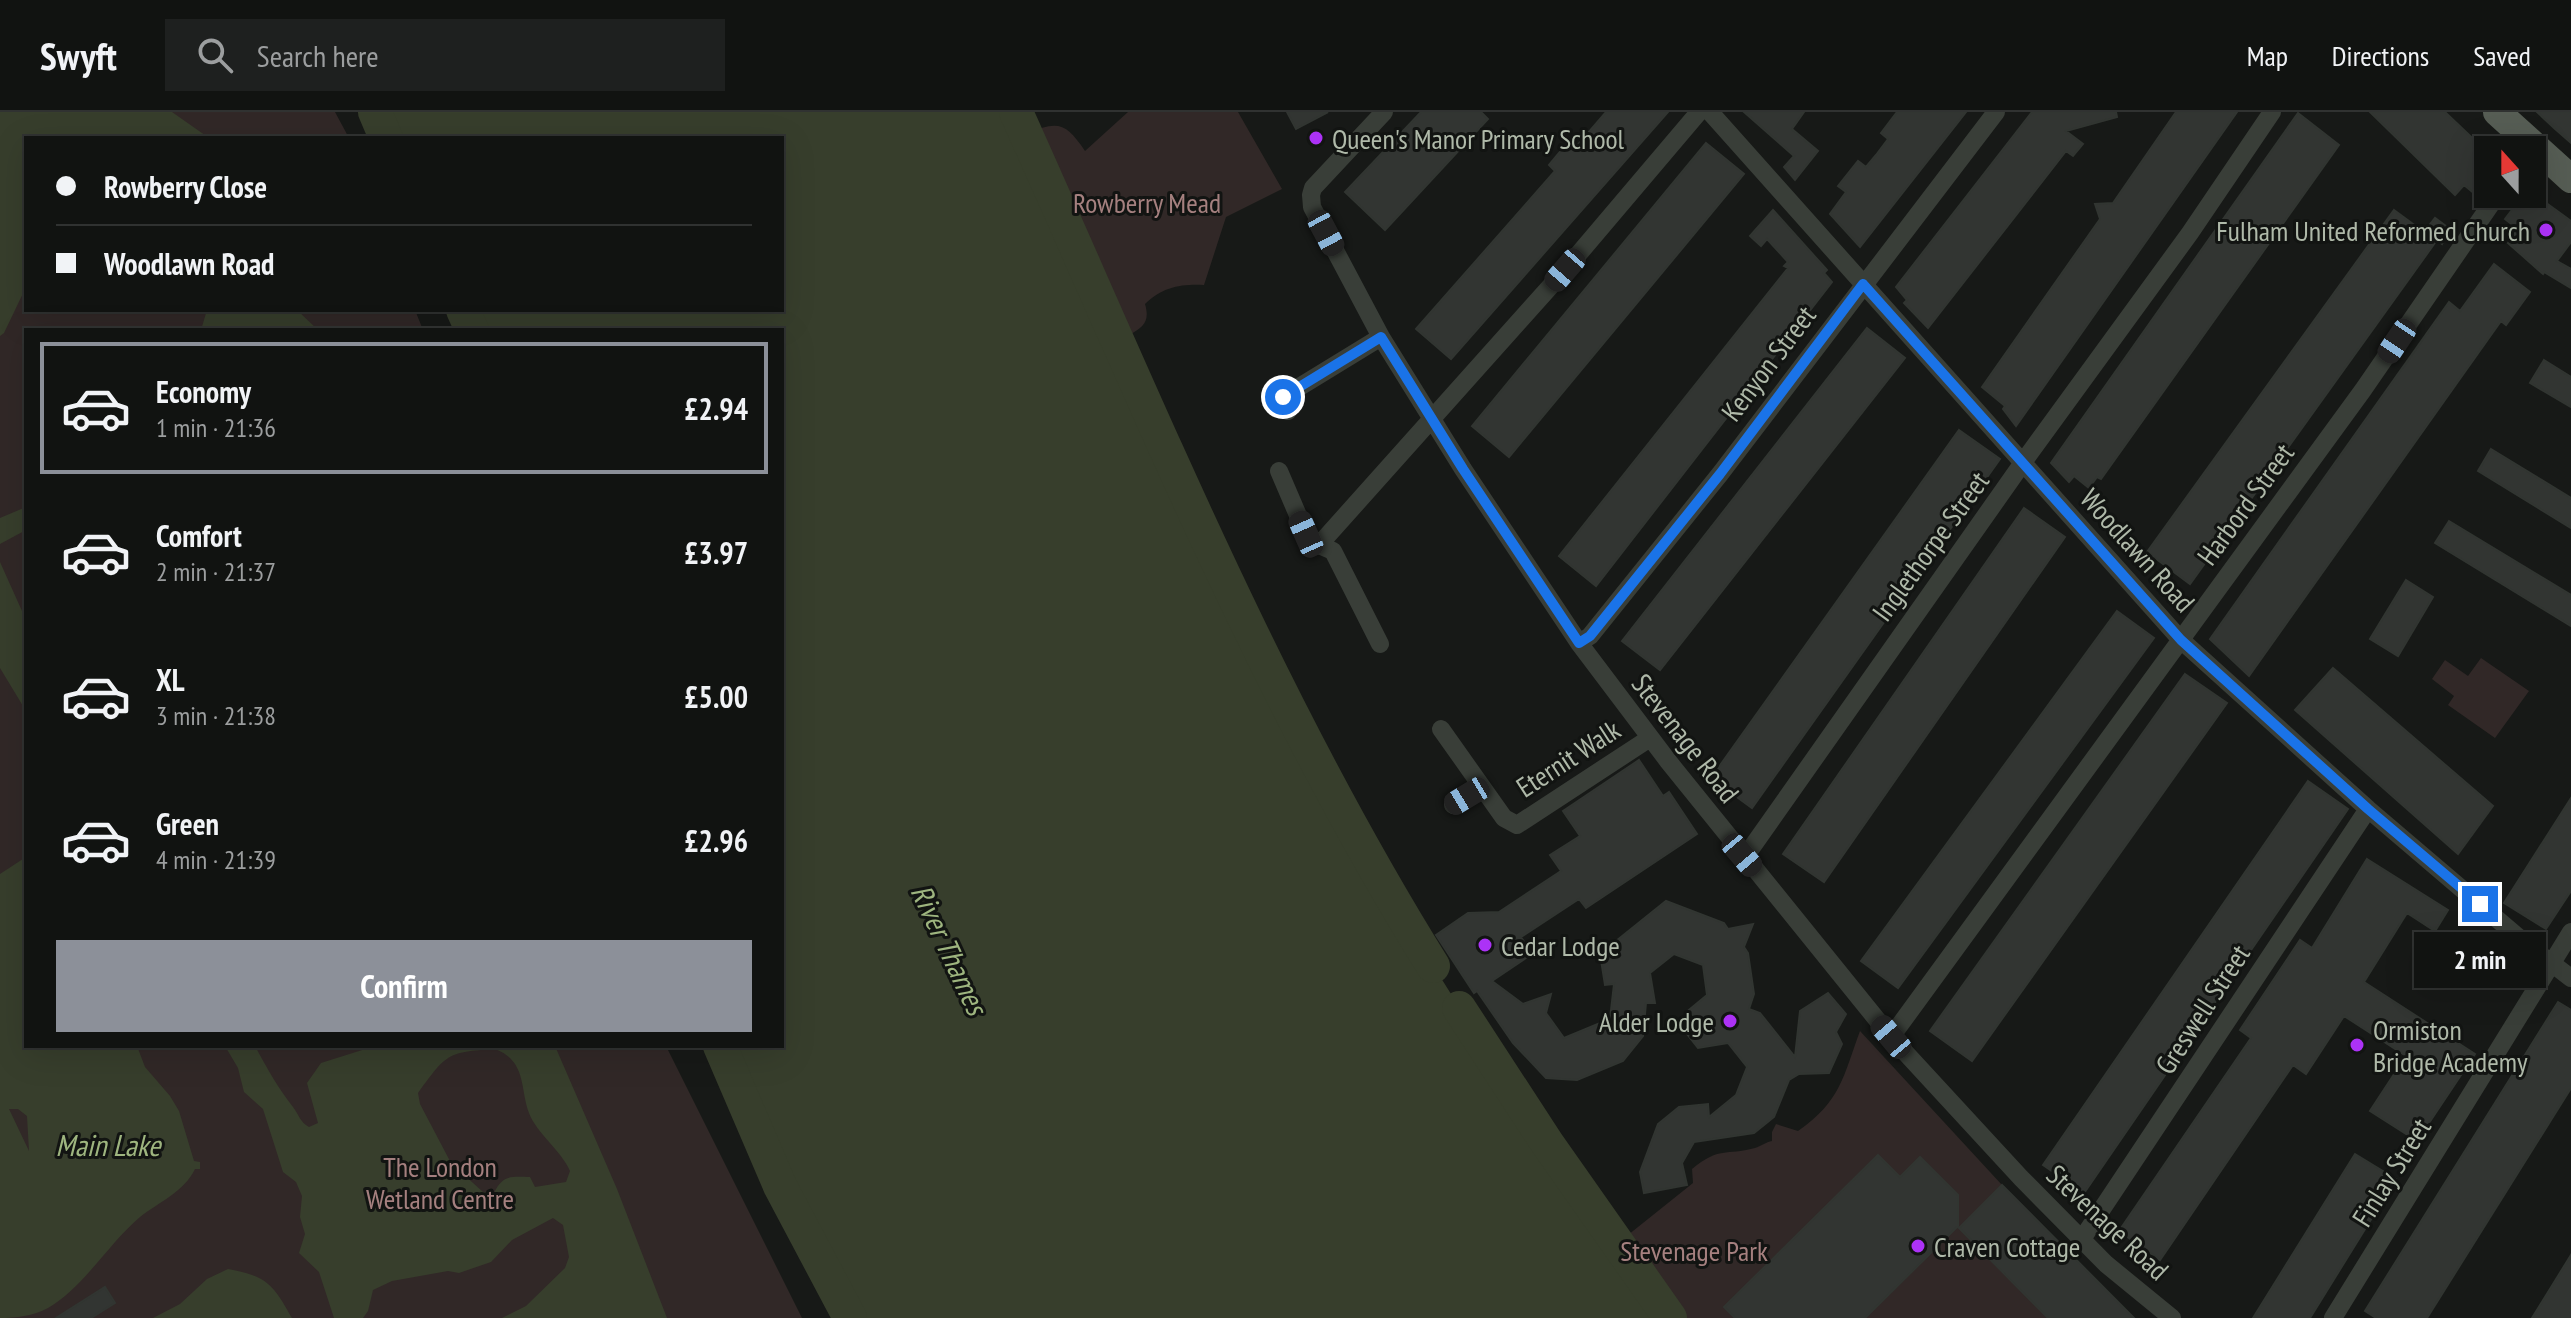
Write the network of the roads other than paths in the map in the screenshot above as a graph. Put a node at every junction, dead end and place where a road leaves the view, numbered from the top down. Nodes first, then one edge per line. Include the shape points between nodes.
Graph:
1 (1384, 112) edge
2 (1699, 112) edge
3 (1710, 112) edge
4 (1996, 112) edge
5 (2272, 112) edge
6 (2497, 112) edge
7 (2519, 136) edge
8 (2546, 160) edge
9 (2571, 179) edge
10 (2488, 208) edge
11 (1863, 284) junction
12 (1381, 337) junction
13 (1279, 400) dead end
14 (1432, 420) junction
15 (2022, 465) junction
16 (1279, 471) dead end
17 (1319, 545) junction
18 (2181, 640) junction
19 (1579, 643) junction
20 (1380, 644) dead end
21 (1441, 729) dead end
22 (1650, 738) junction
23 (1482, 788) junction
24 (1453, 805) dead end
25 (2368, 809) junction
26 (1742, 855) junction
27 (2571, 932) edge
28 (2553, 963) junction
29 (2571, 978) edge
30 (1891, 1037) junction
31 (2082, 1239) junction
32 (2172, 1318) edge
33 (2333, 1318) edge

1 - 12 street, Stevenage Road via 1311,195 1312,207
2 - 14 street
3 - 11 street, Woodlawn Road
4 - 11 street, Kenyon Street
5 - 15 street, Inglethorpe Street
6 - 7 main road
8 - 9 main road
10 - 18 street, Harbord Street
11 - 15 street, Woodlawn Road
11 - 19 street, Kenyon Street via 1720,474
12 - 13 street
12 - 14 street, Stevenage Road
14 - 17 street
14 - 19 street, Stevenage Road
15 - 18 street, Woodlawn Road
15 - 26 street, Inglethorpe Street
16 - 17 street via 1306,534
17 - 20 street via 1333,551
18 - 25 street, Woodlawn Road
18 - 30 street, Harbord Street
19 - 22 street, Stevenage Road
21 - 23 street
22 - 23 street, Eternit Walk via 1517,825 1504,818
22 - 26 street, Stevenage Road
23 - 24 street
25 - 28 street, Woodlawn Road
25 - 31 street, Greswell Street
26 - 30 street, Stevenage Road
27 - 28 street, Finlay Street
28 - 29 street, Woodlawn Road
28 - 33 street, Finlay Street
30 - 31 street, Stevenage Road
31 - 32 street, Stevenage Road

